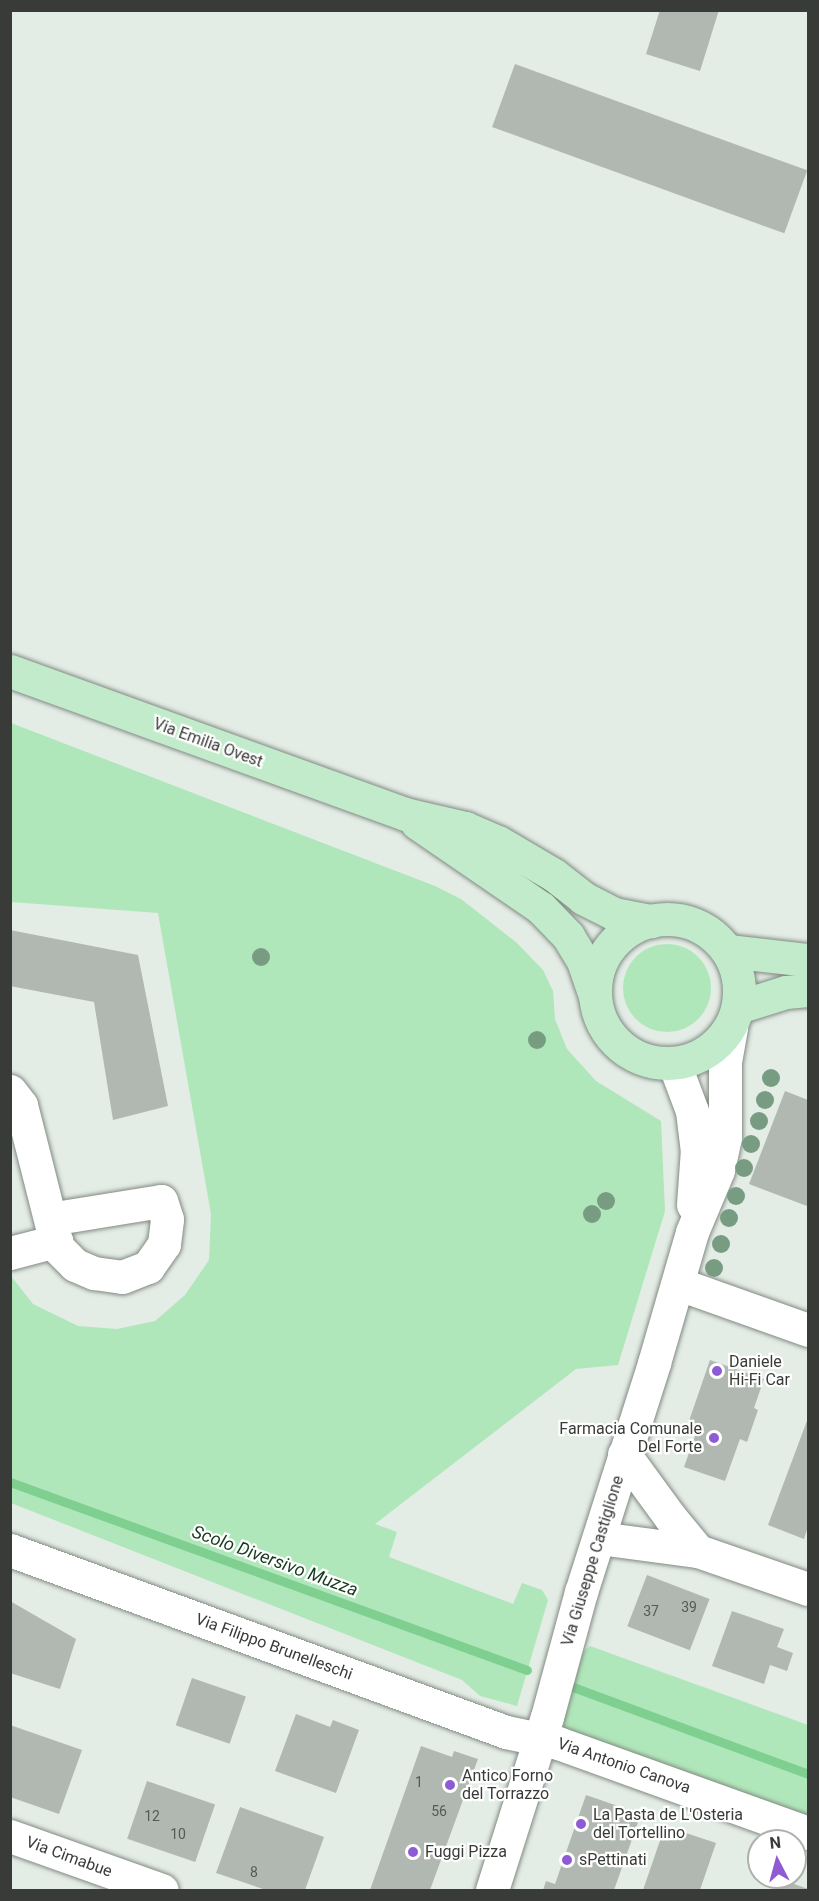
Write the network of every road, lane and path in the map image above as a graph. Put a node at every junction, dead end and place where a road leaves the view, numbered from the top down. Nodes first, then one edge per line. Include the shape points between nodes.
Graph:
1 (10, 671) edge
2 (405, 814) junction
3 (651, 921) junction
4 (728, 951) junction
5 (808, 960) edge
6 (808, 990) edge
7 (595, 995) junction
8 (734, 1017) junction
9 (674, 1063) junction
10 (10, 1091) edge
11 (692, 1232) junction
12 (10, 1253) edge
13 (679, 1284) junction
14 (808, 1330) edge
15 (624, 1454) junction
16 (612, 1496) junction
17 (670, 1517) junction
18 (600, 1538) junction
19 (10, 1550) edge
20 (698, 1551) junction
21 (808, 1589) edge
22 (540, 1737) junction
23 (808, 1833) edge
24 (10, 1836) edge
25 (162, 1890) edge
26 (492, 1890) edge

1 - 2 main road, Via Emilia Ovest
2 - 3 main road, Via Emilia Ovest via 465,828 498,842 554,875 583,898 614,914
2 - 7 main road, Via Emilia Ovest via 541,908 568,936 583,961
3 - 4 main road via 667,919 698,926
3 - 7 main road via 623,934 612,945 598,972
4 - 5 main road
4 - 8 main road via 740,990
6 - 8 main road via 786,992
7 - 9 main road via 600,1018 612,1038 629,1053 651,1062
8 - 9 main road via 717,1044 697,1057
8 - 11 street, Via Giuseppe Castiglione via 725,1062 725,1137 718,1170
9 - 11 street, Via Giuseppe Castiglione via 692,1111 697,1149
10 - 12 street via 21,1105 53,1230
11 - 13 street, Via Giuseppe Castiglione
13 - 14 street
13 - 15 street, Via Giuseppe Castiglione
15 - 16 street, Via Giuseppe Castiglione
15 - 17 street
16 - 17 street
16 - 18 street, Via Giuseppe Castiglione
17 - 20 street
18 - 20 street
18 - 22 street, Via Giuseppe Castiglione via 580,1592
19 - 22 street, Via Filippo Brunelleschi via 506,1732
20 - 21 street
22 - 23 street, Via Antonio Canova
22 - 26 street, Via Giuseppe Castiglione
24 - 25 street, Via Cimabue

